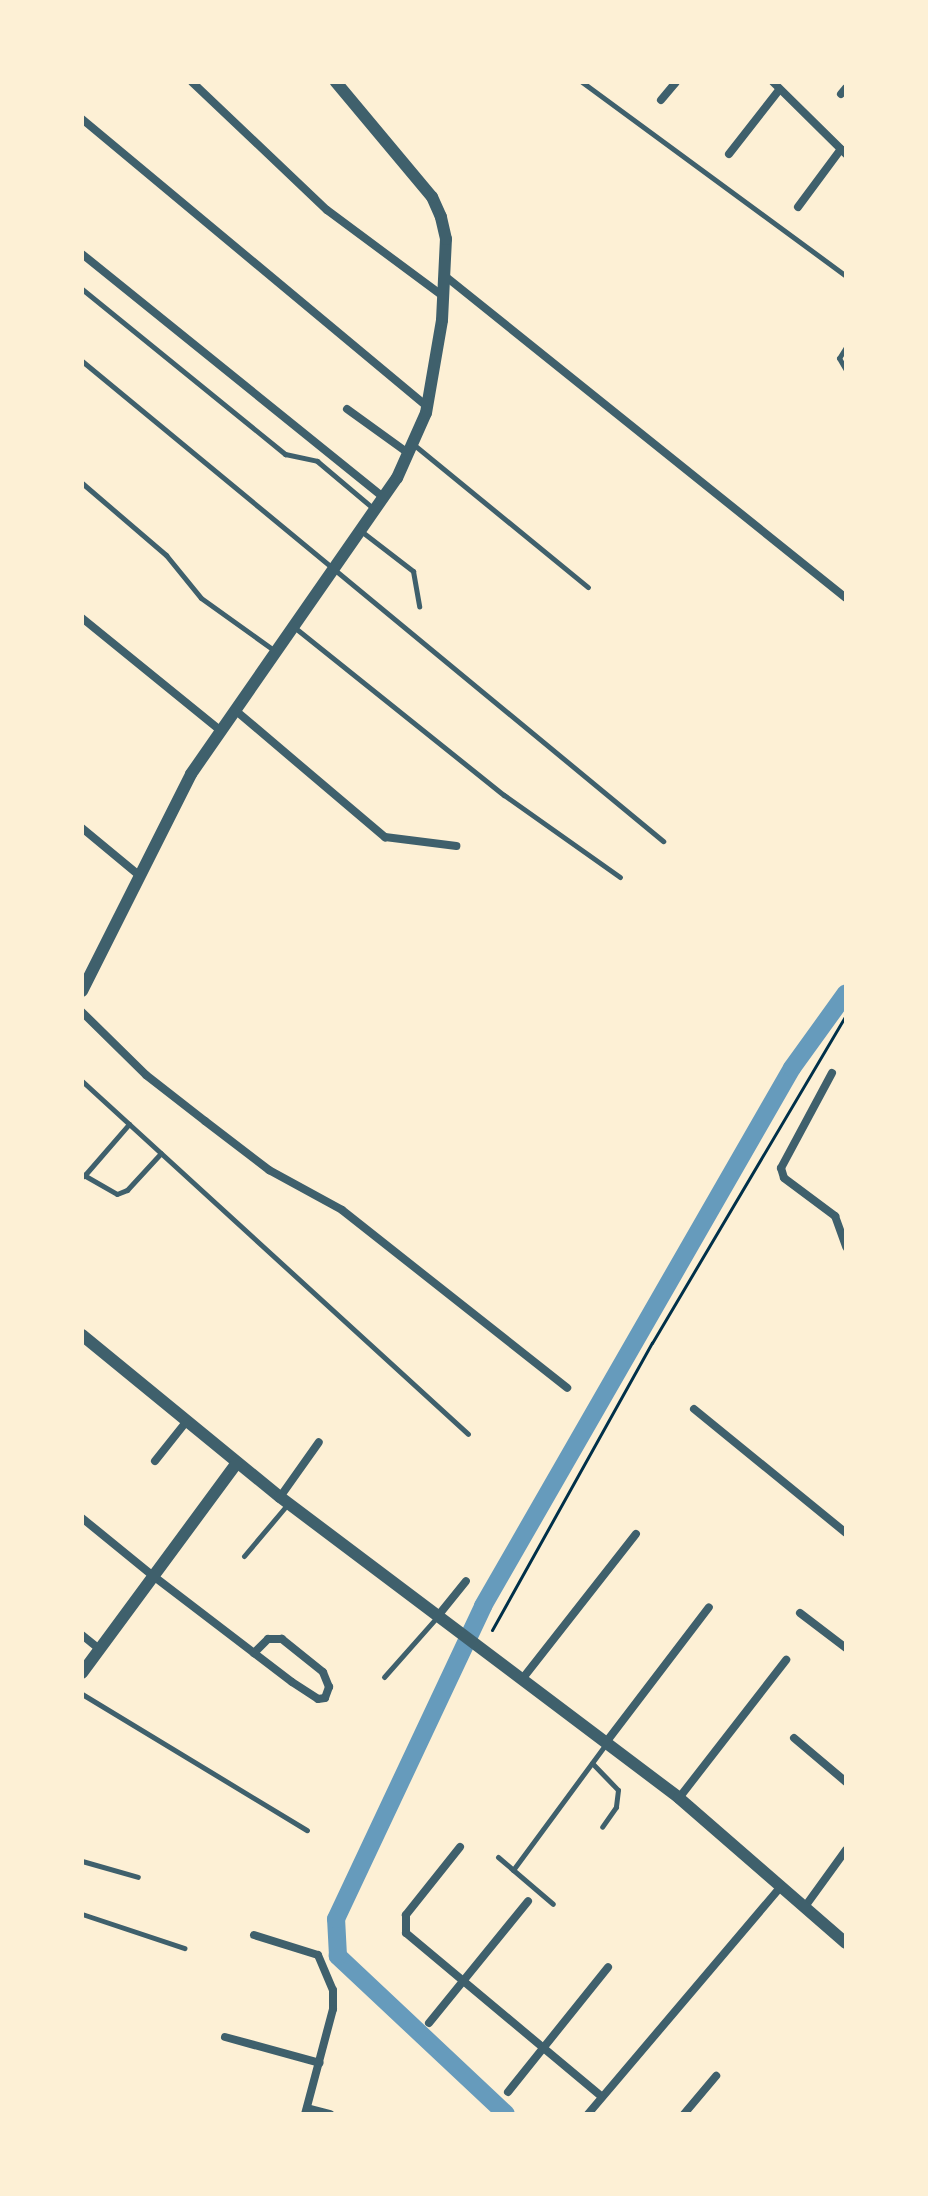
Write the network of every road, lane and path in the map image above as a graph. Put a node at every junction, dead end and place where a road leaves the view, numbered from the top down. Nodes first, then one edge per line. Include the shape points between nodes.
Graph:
1 (192, 82) edge
2 (336, 82) edge
3 (582, 82) edge
4 (676, 82) edge
5 (776, 86) edge
6 (661, 100) dead end
7 (82, 119) edge
8 (844, 151) edge
9 (729, 154) dead end
10 (798, 207) dead end
11 (82, 254) edge
12 (445, 276) junction
13 (846, 276) edge
14 (82, 289) edge
15 (444, 297) junction
16 (846, 347) edge
17 (82, 361) edge
18 (846, 370) edge
19 (427, 406) junction
20 (347, 409) dead end
21 (410, 448) junction
22 (82, 483) edge
23 (383, 497) junction
24 (375, 510) junction
25 (361, 530) junction
26 (335, 566) junction
27 (588, 587) dead end
28 (846, 598) edge
29 (419, 606) dead end
30 (82, 618) edge
31 (293, 627) junction
32 (276, 652) junction
33 (235, 710) junction
34 (221, 731) junction
35 (82, 828) edge
36 (663, 841) dead end
37 (456, 846) dead end
38 (140, 876) junction
39 (620, 877) dead end
40 (82, 991) edge
41 (82, 1012) edge
42 (846, 1015) edge
43 (832, 1073) dead end
44 (82, 1081) edge
45 (129, 1124) junction
46 (161, 1153) junction
47 (83, 1175) edge
48 (846, 1247) edge
49 (82, 1335) edge
50 (567, 1388) dead end
51 (694, 1409) dead end
52 (186, 1422) junction
53 (468, 1434) dead end
54 (319, 1442) dead end
55 (155, 1461) dead end
56 (237, 1463) junction
57 (284, 1500) junction
58 (82, 1518) edge
59 (846, 1533) edge
60 (636, 1534) dead end
61 (244, 1556) dead end
62 (152, 1575) junction
63 (466, 1581) dead end
64 (709, 1607) dead end
65 (800, 1613) dead end
66 (437, 1617) junction
67 (492, 1630) dead end
68 (82, 1635) edge
69 (846, 1648) edge
70 (99, 1649) junction
71 (254, 1653) junction
72 (786, 1660) dead end
73 (82, 1673) edge
74 (384, 1677) dead end
75 (523, 1678) junction
76 (82, 1694) edge
77 (794, 1738) dead end
78 (607, 1741) junction
79 (592, 1763) junction
80 (846, 1782) edge
81 (679, 1798) junction
82 (602, 1827) dead end
83 (307, 1830) dead end
84 (460, 1847) dead end
85 (846, 1850) edge
86 (498, 1857) dead end
87 (82, 1861) edge
88 (513, 1870) junction
89 (138, 1877) dead end
90 (780, 1888) junction
91 (528, 1901) dead end
92 (553, 1904) dead end
93 (804, 1908) junction
94 (82, 1914) edge
95 (254, 1935) dead end
96 (846, 1943) edge
97 (184, 1948) dead end
98 (608, 1967) dead end
99 (465, 1979) junction
100 (429, 2023) dead end
101 (225, 2037) dead end
102 (543, 2048) junction
103 (320, 2063) junction
104 (716, 2076) dead end
105 (508, 2092) dead end
106 (601, 2096) junction
107 (306, 2111) edge
108 (591, 2113) edge
109 (330, 2114) edge
110 (684, 2114) edge

1 - 15 street via 327,210
2 - 12 street via 432,197 446,239
3 - 13 lane
4 - 6 street
5 - 8 street
5 - 9 street
7 - 19 street
8 - 10 street
11 - 23 street
12 - 15 street
12 - 28 street
14 - 24 lane via 285,454 317,461
15 - 19 street
16 - 18 lane via 839,358
17 - 26 lane
19 - 21 street
20 - 21 street
21 - 23 street
21 - 27 lane
22 - 32 lane via 166,555 201,598
23 - 24 street
24 - 25 street
25 - 26 street
25 - 29 lane via 413,571
26 - 31 street
26 - 36 lane
30 - 34 street
31 - 32 street
31 - 39 lane via 504,795
32 - 33 street
33 - 34 street
33 - 37 street via 385,837
34 - 38 street via 191,774
35 - 38 street
38 - 40 street
41 - 50 street via 146,1075 205,1121 269,1170 330,1201
42 - 67 path via 652,1343
43 - 48 street via 781,1168 784,1178 835,1216
44 - 45 lane
45 - 46 lane
45 - 47 lane
46 - 47 lane via 117,1194
46 - 53 lane
49 - 52 street
51 - 59 street
52 - 55 street
52 - 56 street
54 - 57 street
56 - 57 street
56 - 62 street
57 - 61 lane
57 - 66 street
58 - 62 street
60 - 75 street
62 - 70 street
62 - 71 street
63 - 66 street
64 - 78 street
65 - 69 street
66 - 74 lane
66 - 75 street
68 - 70 street
70 - 73 street
71 - 71 street via 268,1639 282,1639 323,1672 329,1687 325,1698 318,1699
72 - 81 street
75 - 78 street
76 - 83 lane
77 - 80 street
78 - 79 lane
78 - 81 street
79 - 82 lane via 618,1790 616,1807
79 - 88 lane
81 - 90 street
84 - 99 street via 403,1923 406,1933
85 - 93 street
86 - 88 lane
87 - 89 lane
88 - 92 lane
90 - 93 street
90 - 106 street
91 - 99 street
93 - 96 street
94 - 97 lane
95 - 103 street via 307,1948 328,1974 333,2009
98 - 102 street
99 - 100 street
99 - 102 street
101 - 103 street
102 - 105 street
102 - 106 street
103 - 107 street
104 - 110 street
106 - 108 street
107 - 109 street

